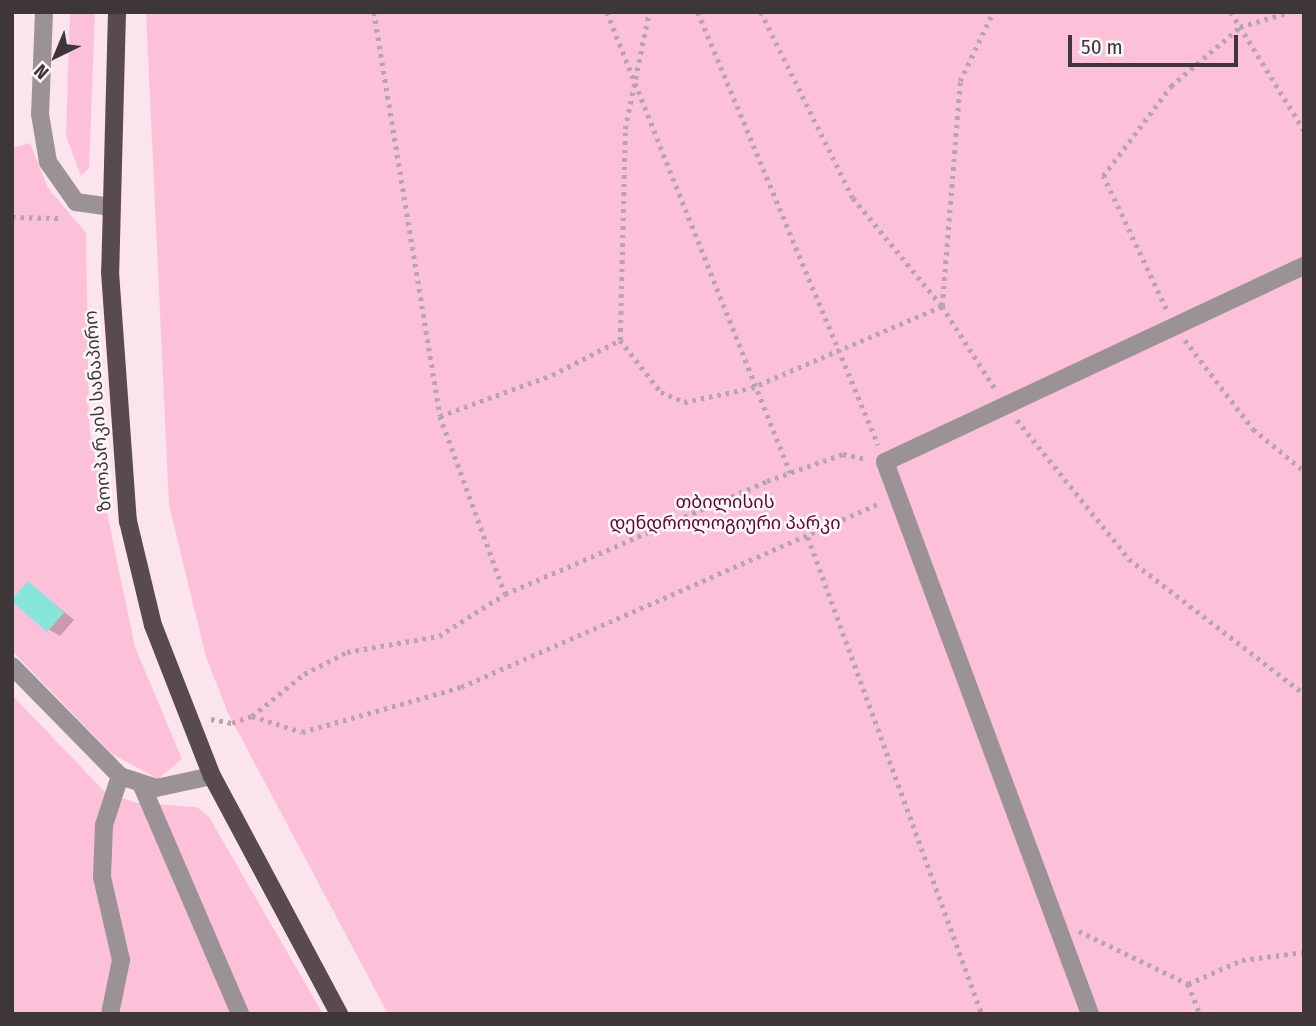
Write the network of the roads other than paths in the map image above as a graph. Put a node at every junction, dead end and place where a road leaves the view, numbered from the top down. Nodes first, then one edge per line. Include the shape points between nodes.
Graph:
1 (44, 12) edge
2 (117, 12) edge
3 (110, 207) junction
4 (1304, 266) edge
5 (12, 666) edge
6 (120, 776) junction
7 (212, 776) junction
8 (142, 786) junction
9 (110, 1014) edge
10 (240, 1014) edge
11 (339, 1014) edge
12 (1090, 1014) edge

1 - 3 street via 40,114 48,162 76,202
2 - 3 main road, ზოოპარკის სანაპირო
3 - 7 main road, ზოოპარკის სანაპირო via 116,412 128,521 153,625
4 - 12 street via 884,462
5 - 6 street
6 - 8 street
6 - 9 street via 104,825 102,877 121,960
7 - 8 street via 172,787
7 - 11 main road, ზოოპარკის სანაპირო
8 - 10 street

